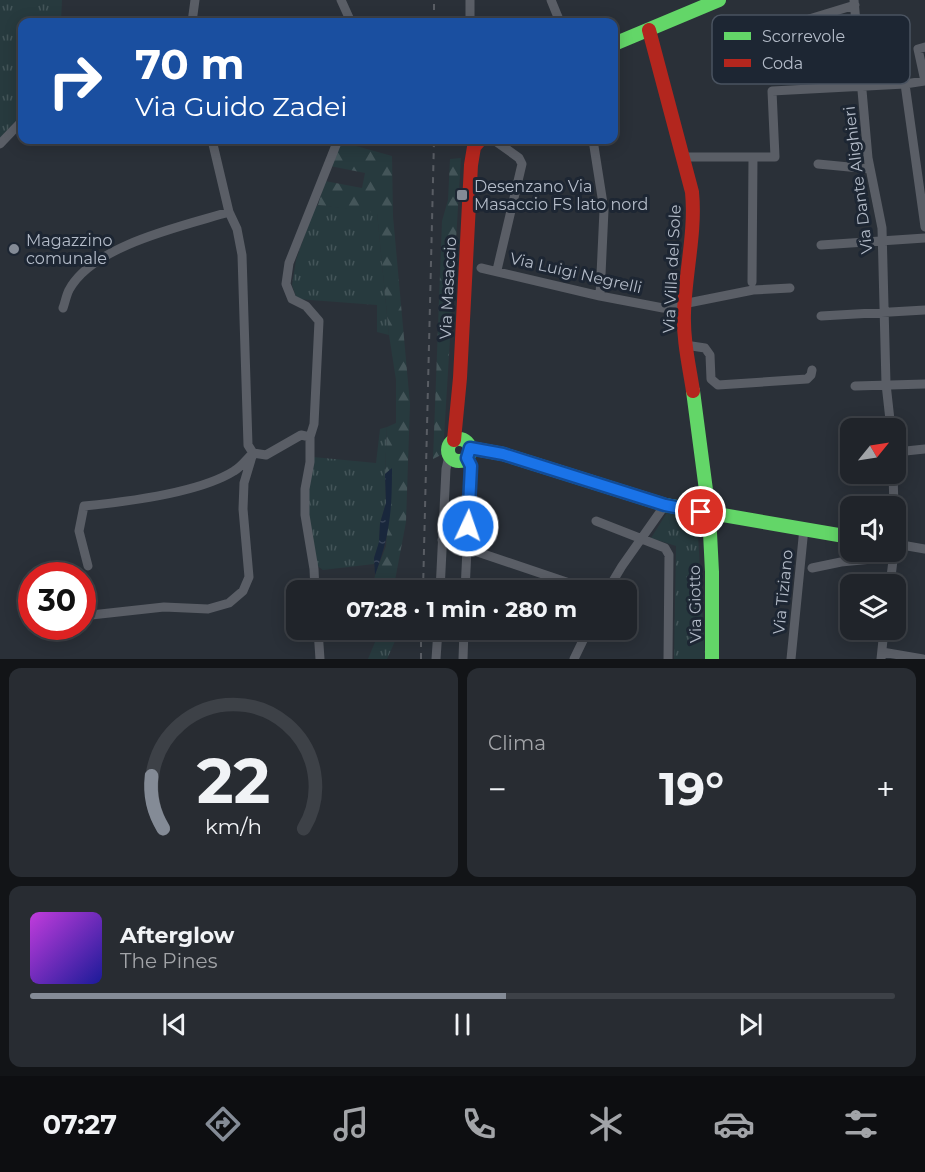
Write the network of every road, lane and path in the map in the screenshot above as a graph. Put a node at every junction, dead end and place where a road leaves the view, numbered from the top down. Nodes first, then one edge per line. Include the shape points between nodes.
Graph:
1 (195, 0) edge
2 (341, 0) edge
3 (470, 0) edge
4 (551, 0) edge
5 (719, 0) edge
6 (854, 2) edge
7 (695, 5) edge
8 (816, 15) edge
9 (193, 18) edge
10 (349, 18) edge
11 (470, 18) edge
12 (558, 18) edge
13 (649, 30) junction
14 (618, 42) edge
15 (925, 47) edge
16 (925, 81) edge
17 (910, 83) edge
18 (863, 84) edge
19 (905, 84) joint
20 (863, 87) junction
21 (18, 125) edge
22 (0, 144) edge
23 (213, 144) edge
24 (336, 144) edge
25 (477, 144) edge
26 (500, 144) edge
27 (594, 144) edge
28 (681, 157) junction
29 (753, 157) junction
30 (818, 164) dead end
31 (870, 169) junction
32 (229, 212) junction
33 (925, 227) edge
34 (925, 238) edge
35 (882, 241) junction
36 (821, 245) dead end
37 (481, 268) dead end
38 (497, 270) junction
39 (752, 282) dead end
40 (790, 288) dead end
41 (600, 296) junction
42 (686, 303) junction
43 (63, 308) dead end
44 (925, 310) edge
45 (884, 312) junction
46 (821, 316) dead end
47 (685, 345) junction
48 (812, 370) dead end
49 (886, 384) junction
50 (925, 384) edge
51 (855, 386) dead end
52 (890, 418) edge
53 (310, 437) junction
54 (454, 440) junction
55 (925, 449) edge
56 (906, 451) edge
57 (253, 453) junction
58 (469, 453) junction
59 (449, 456) junction
60 (665, 505) junction
61 (709, 513) junction
62 (596, 521) dead end
63 (804, 528) junction
64 (840, 535) edge
65 (643, 539) junction
66 (442, 540) junction
67 (906, 546) edge
68 (467, 547) junction
69 (925, 549) edge
70 (87, 562) edge
71 (841, 562) edge
72 (812, 568) dead end
73 (314, 580) edge
74 (440, 580) edge
75 (466, 580) edge
76 (562, 580) edge
77 (614, 580) edge
78 (96, 614) edge
79 (319, 640) edge
80 (437, 640) edge
81 (464, 640) edge
82 (583, 640) edge
83 (883, 640) edge
84 (881, 656) edge
85 (320, 659) edge
86 (436, 659) edge
87 (463, 659) edge
88 (574, 659) edge
89 (668, 659) edge
90 (712, 659) edge
91 (791, 659) edge
92 (923, 659) edge

1 - 9 street
2 - 10 street
3 - 11 street
4 - 12 street
5 - 7 street
6 - 8 street
7 - 13 street
13 - 14 street
13 - 28 street, Via Villa del Sole
15 - 16 street via 918,49
16 - 17 street
18 - 20 street, Via Dante Alighieri
19 - 20 street
19 - 33 street
20 - 29 street via 772,91 775,157
20 - 31 street, Via Dante Alighieri
21 - 22 street
23 - 32 street
24 - 53 street via 289,263 286,284 292,299 306,306 319,321
25 - 54 street, Via Masaccio via 471,165
26 - 38 street, Via Luigi Negrelli via 522,164
27 - 41 street via 604,210
28 - 29 street
28 - 42 street, Via Villa del Sole via 694,210
29 - 39 street
30 - 31 street
31 - 35 street, Via Dante Alighieri
32 - 43 street via 127,244 82,273 69,290
32 - 57 street via 242,255 248,445
34 - 35 street
35 - 36 street
35 - 45 street, Via Dante Alighieri
37 - 38 street, Via Luigi Negrelli
38 - 41 street, Via Luigi Negrelli
40 - 42 street, Via Luigi Negrelli via 753,290
41 - 42 street, Via Luigi Negrelli via 663,308
42 - 47 street, Via Villa del Sole
44 - 45 street
45 - 46 street
45 - 49 street, Via Dante Alighieri
47 - 48 street, Via Villa del Sole via 705,348 710,355 711,379 718,385 807,379
47 - 61 street, Via Villa del Sole
49 - 50 street
49 - 51 street
49 - 52 street, Via Dante Alighieri
53 - 57 street via 301,435 266,455
53 - 73 street via 304,515
54 - 58 street via 464,440
54 - 59 street via 448,449
55 - 56 street
57 - 70 street via 236,470 192,488 123,503 84,506 80,531
57 - 78 street via 244,483 249,578 243,591 229,603 208,609 164,607
58 - 59 street via 458,461
58 - 60 street via 503,454
58 - 68 street
59 - 66 street
60 - 61 street
60 - 65 street
61 - 63 street
61 - 90 street, Via Giotto
62 - 65 street
63 - 64 street
63 - 91 street, Via Tiziano
65 - 77 street
65 - 89 street via 665,548 669,555
66 - 68 street
66 - 74 street
67 - 69 street
68 - 75 street
68 - 76 street
71 - 72 street
79 - 85 street
80 - 86 street
81 - 87 street
82 - 88 street
83 - 84 street
84 - 92 street

